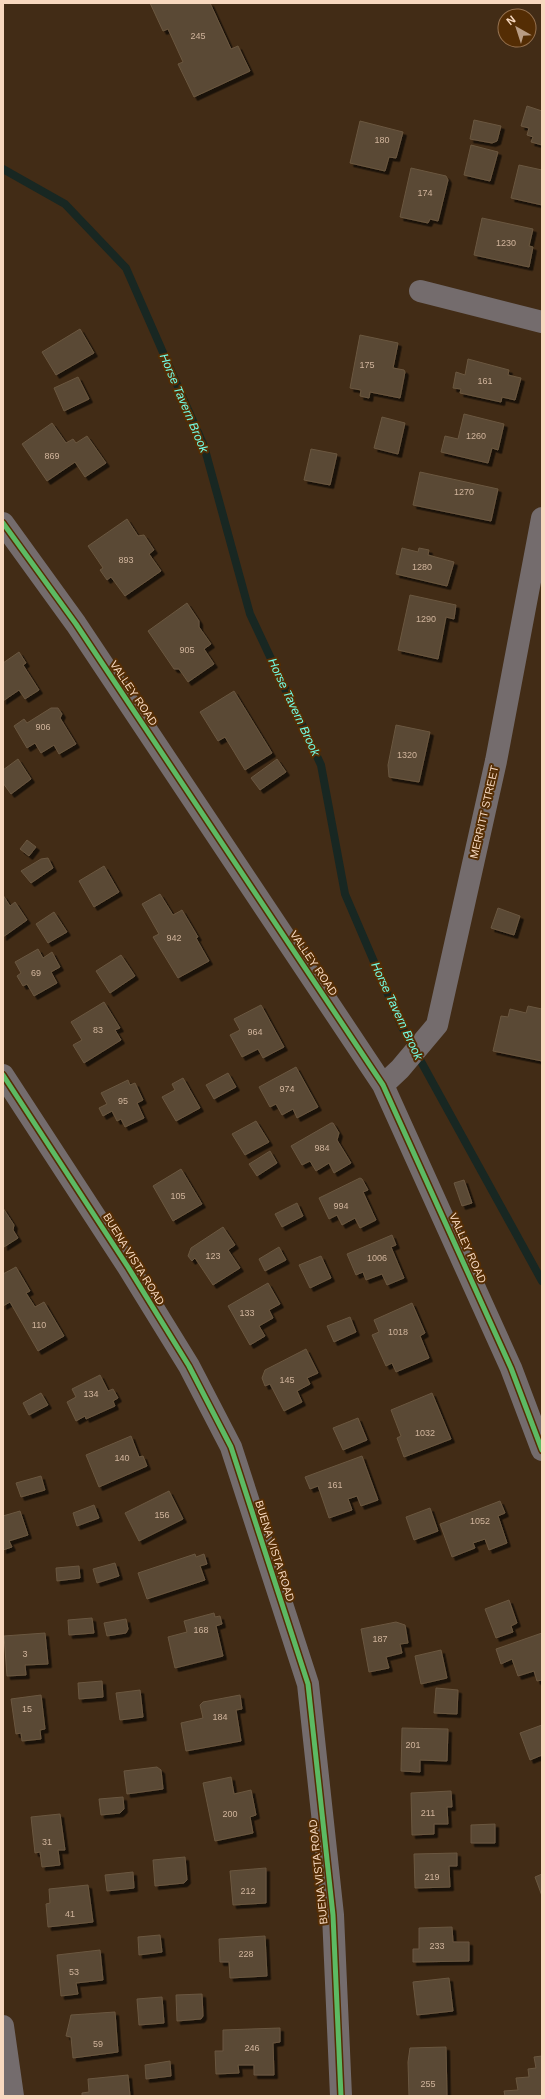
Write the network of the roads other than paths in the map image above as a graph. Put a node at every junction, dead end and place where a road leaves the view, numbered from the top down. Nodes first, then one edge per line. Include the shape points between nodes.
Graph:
1 (420, 291) dead end
2 (542, 322) edge
3 (542, 518) edge
4 (3, 523) edge
5 (3, 1075) edge
6 (383, 1085) junction
7 (542, 1450) edge
8 (3, 2026) edge
9 (13, 2096) edge
10 (341, 2096) edge

1 - 2 street
3 - 6 street, MERRITT STREET via 496,761 437,1025
4 - 6 street, VALLEY ROAD via 76,624
5 - 10 street, BUENA VISTA ROAD via 185,1359 231,1447 308,1684 333,1915
6 - 7 street, VALLEY ROAD via 511,1368
8 - 9 street

